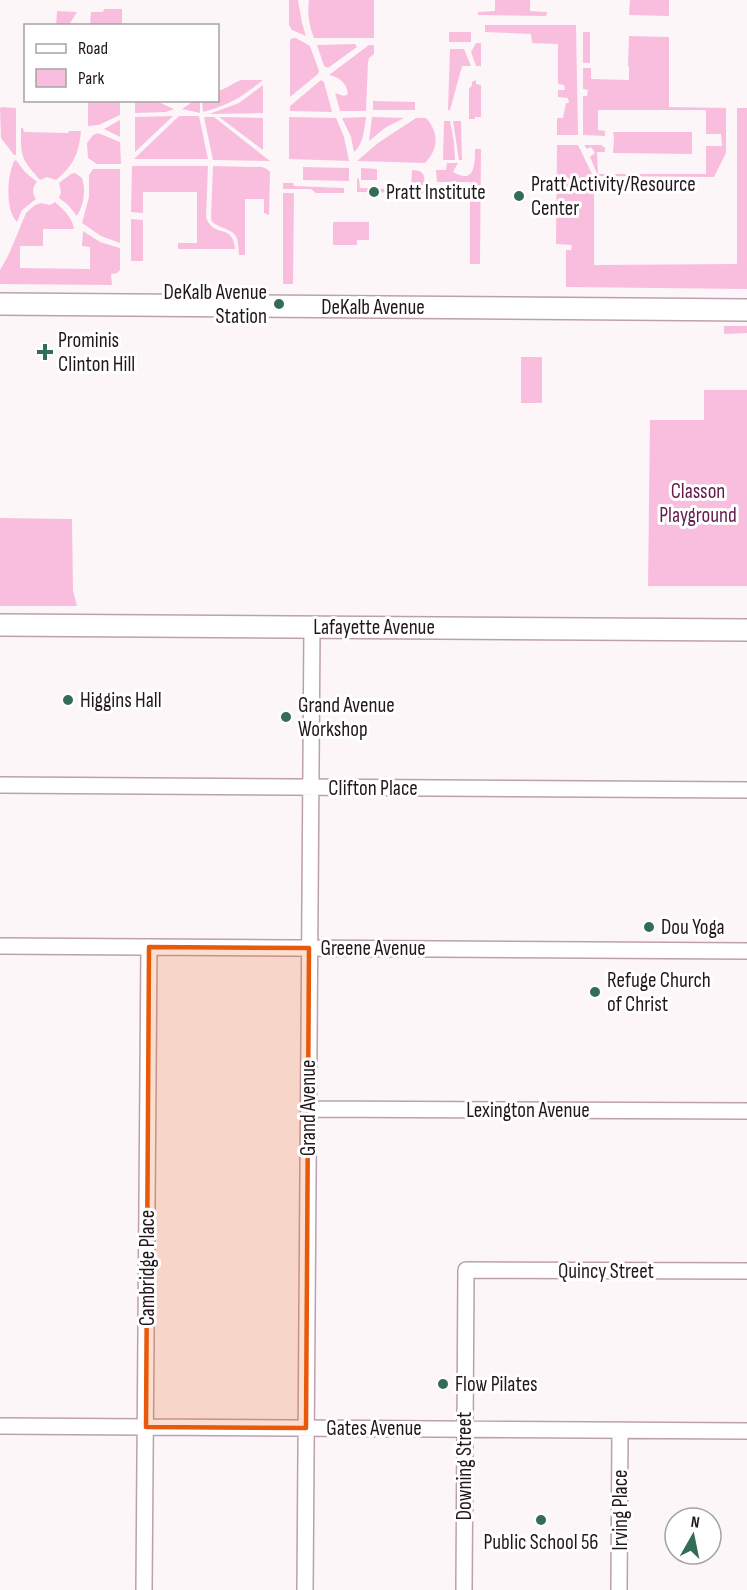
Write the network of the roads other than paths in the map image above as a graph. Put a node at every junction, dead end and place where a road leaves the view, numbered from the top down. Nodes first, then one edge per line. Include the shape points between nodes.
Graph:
1 (0, 304) edge
2 (747, 310) edge
3 (0, 625) edge
4 (312, 627) junction
5 (747, 630) edge
6 (0, 785) edge
7 (310, 788) junction
8 (747, 790) edge
9 (0, 946) edge
10 (149, 947) junction
11 (309, 948) junction
12 (747, 951) edge
13 (308, 1108) junction
14 (747, 1111) edge
15 (466, 1270) joint
16 (747, 1271) edge
17 (0, 1426) edge
18 (146, 1427) junction
19 (306, 1428) junction
20 (465, 1429) junction
21 (620, 1430) junction
22 (747, 1431) edge
23 (144, 1590) edge
24 (305, 1590) edge
25 (464, 1590) edge
26 (619, 1590) edge

1 - 2 main road, DeKalb Avenue
3 - 4 main road, Lafayette Avenue
4 - 5 main road, Lafayette Avenue
4 - 7 street, Grand Avenue
6 - 7 street, Clifton Place
7 - 8 street, Clifton Place
7 - 11 street, Grand Avenue
9 - 10 street, Greene Avenue
10 - 11 street, Greene Avenue
10 - 18 street, Cambridge Place
11 - 12 street, Greene Avenue
11 - 13 street, Grand Avenue
13 - 14 street, Lexington Avenue
13 - 19 street, Grand Avenue
15 - 16 street, Quincy Street
15 - 20 street, Downing Street
17 - 18 street, Gates Avenue
18 - 19 street, Gates Avenue
18 - 23 street, Cambridge Place
19 - 20 street, Gates Avenue
19 - 24 street, Grand Avenue
20 - 21 street, Gates Avenue
20 - 25 street, Downing Street
21 - 22 street, Gates Avenue
21 - 26 street, Irving Place

